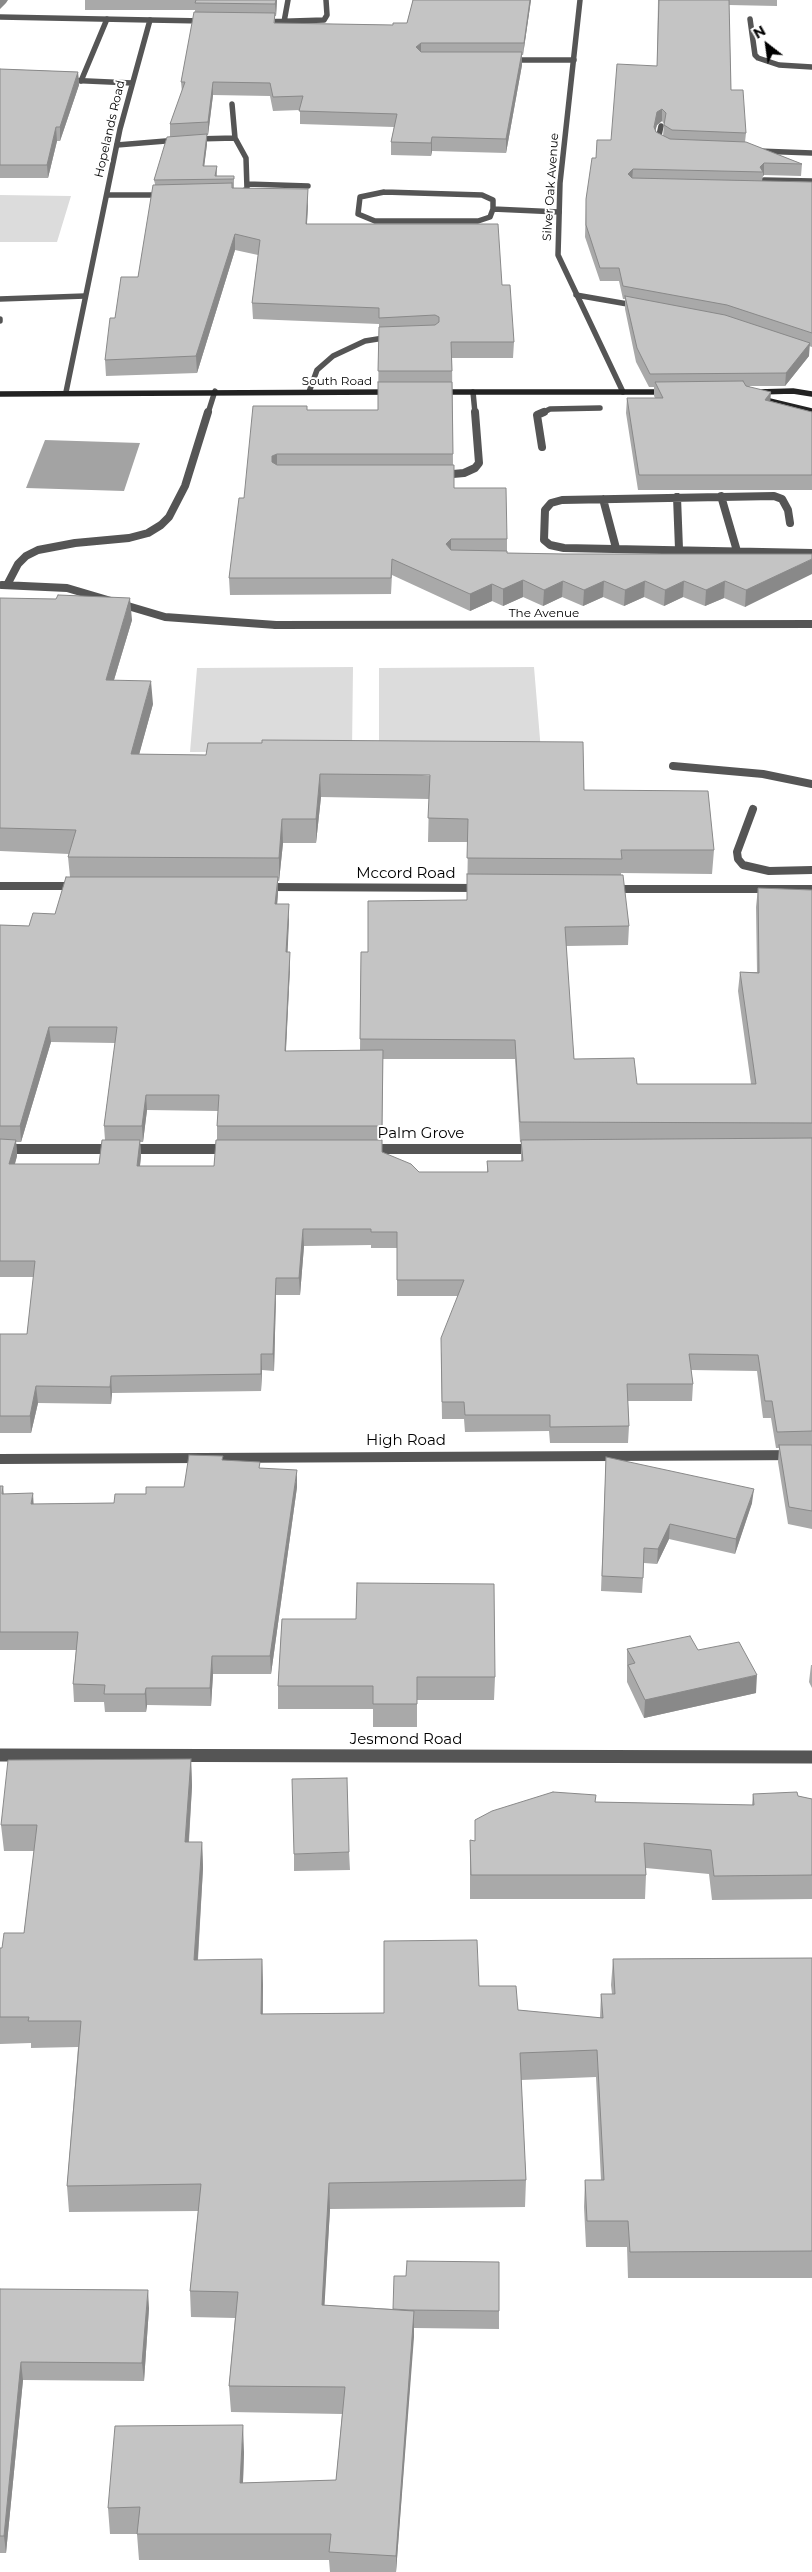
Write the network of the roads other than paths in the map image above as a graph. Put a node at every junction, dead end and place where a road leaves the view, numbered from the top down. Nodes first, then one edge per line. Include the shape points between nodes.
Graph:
1 (288, 0) edge
2 (326, 0) edge
3 (580, 0) edge
4 (0, 17) edge
5 (750, 18) dead end
6 (107, 19) junction
7 (150, 20) junction
8 (211, 21) edge
9 (257, 22) edge
10 (284, 22) junction
11 (507, 60) edge
12 (574, 60) junction
13 (812, 67) edge
14 (54, 80) edge
15 (81, 81) junction
16 (132, 83) junction
17 (232, 104) edge
18 (661, 126) edge
19 (235, 138) junction
20 (117, 145) junction
21 (670, 147) edge
22 (747, 151) edge
23 (812, 153) edge
24 (764, 180) edge
25 (812, 181) edge
26 (247, 184) junction
27 (308, 186) dead end
28 (106, 194) junction
29 (229, 195) edge
30 (171, 196) edge
31 (493, 209) junction
32 (559, 212) junction
33 (576, 295) junction
34 (85, 296) junction
35 (0, 299) edge
36 (651, 308) edge
37 (395, 337) edge
38 (812, 389) edge
39 (215, 391) junction
40 (793, 391) junction
41 (66, 392) junction
42 (309, 392) junction
43 (395, 392) edge
44 (434, 392) edge
45 (472, 392) junction
46 (623, 392) junction
47 (670, 392) edge
48 (0, 394) edge
49 (812, 394) edge
50 (600, 408) dead end
51 (812, 410) edge
52 (542, 447) dead end
53 (435, 475) edge
54 (721, 496) junction
55 (677, 497) junction
56 (603, 499) junction
57 (790, 523) dead end
58 (616, 548) junction
59 (679, 549) junction
60 (737, 551) junction
61 (812, 553) edge
62 (3, 585) edge
63 (812, 624) edge
64 (673, 766) dead end
65 (812, 784) edge
66 (753, 808) dead end
67 (812, 870) edge
68 (0, 886) edge
69 (87, 886) edge
70 (255, 887) edge
71 (484, 888) edge
72 (603, 889) edge
73 (812, 889) edge
74 (0, 1149) edge
75 (238, 1149) edge
76 (356, 1149) edge
77 (545, 1149) edge
78 (812, 1455) edge
79 (0, 1460) edge
80 (0, 1754) edge
81 (812, 1757) edge

1 - 10 street
2 - 10 street via 324,20
3 - 12 street, Silver Oak Avenue
4 - 6 street
5 - 13 street via 758,58 779,65
6 - 7 street
6 - 15 street
7 - 8 street
7 - 16 street, Hopelands Road
9 - 10 street
11 - 12 street
12 - 32 street, Silver Oak Avenue
14 - 15 street
15 - 16 street
16 - 20 street, Hopelands Road
17 - 19 street
18 - 21 street via 658,140
19 - 20 street
19 - 26 street via 246,158
20 - 28 street, Hopelands Road
22 - 23 street
24 - 25 street
26 - 27 street
26 - 29 street via 247,189
28 - 30 street
28 - 34 street, Hopelands Road
31 - 31 street via 490,217 478,221 375,221 358,214 360,197 384,192 482,195 493,200
31 - 32 street
32 - 33 street, Silver Oak Avenue via 558,255
33 - 36 street
33 - 46 street, Silver Oak Avenue
34 - 35 street
34 - 41 street, Hopelands Road
37 - 42 street via 365,341 333,356 317,370
38 - 40 main road
39 - 41 main road, South Road
39 - 42 main road, South Road
39 - 62 street via 185,486 169,517 161,525 148,533 129,538 38,550 18,564
40 - 49 main road
40 - 51 main road via 753,395
41 - 48 main road, South Road
42 - 43 main road, South Road
44 - 45 main road
45 - 46 main road
45 - 53 street via 479,463 464,473
46 - 47 main road
50 - 52 street via 550,409 537,415
54 - 55 street
54 - 57 street via 757,495 782,499
54 - 60 street
55 - 56 street
55 - 59 street
56 - 58 street
56 - 58 street via 551,503 545,510 544,540 564,548
58 - 59 street
59 - 60 street
60 - 61 street
62 - 63 street, The Avenue via 68,588 165,617 276,625
64 - 65 street via 763,774
66 - 67 street via 737,852 738,859 753,870
68 - 69 street
70 - 71 street, Mccord Road
72 - 73 street
74 - 75 street
76 - 77 street, Palm Grove
78 - 79 street, High Road
80 - 81 street, Jesmond Road

